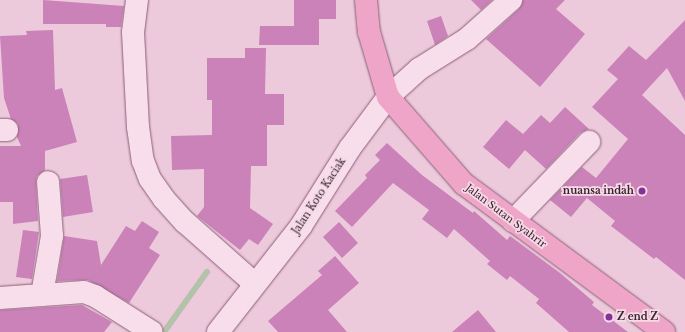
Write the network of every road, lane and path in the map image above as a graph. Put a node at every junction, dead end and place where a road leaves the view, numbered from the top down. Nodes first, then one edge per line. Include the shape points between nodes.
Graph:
1 (137, 0) edge
2 (366, 0) edge
3 (511, 0) edge
4 (388, 97) junction
5 (589, 142) dead end
6 (48, 182) dead end
7 (513, 221) junction
8 (254, 283) junction
9 (42, 295) junction
10 (0, 298) edge
11 (152, 332) edge
12 (218, 332) edge
13 (664, 332) edge

1 - 8 street via 133,32 138,127 143,161 150,179 189,226
2 - 4 main road, Jalan Sutan Syahrir via 369,32
3 - 4 street, Jalan Koto Kaciak via 467,39 419,69
4 - 7 main road, Jalan Sutan Syahrir via 464,184
4 - 8 street, Jalan Koto Kaciak via 350,148 301,226
5 - 7 street
6 - 9 street via 52,236
7 - 13 main road, Jalan Sutan Syahrir
8 - 12 street, Jalan Koto Kaciak
9 - 10 street
9 - 11 street via 84,292 95,296

